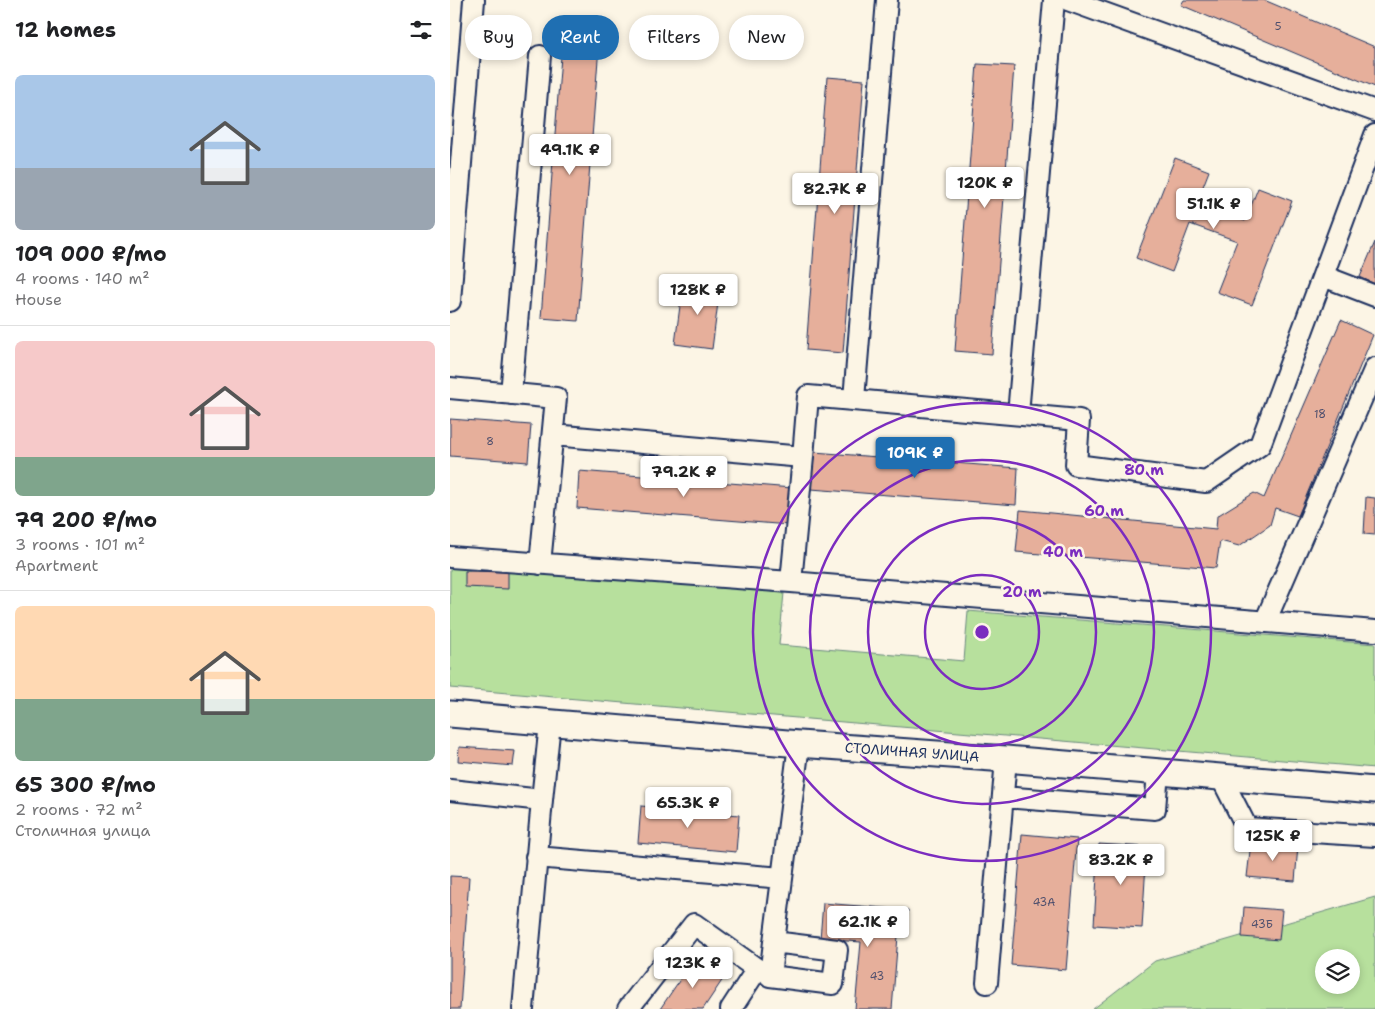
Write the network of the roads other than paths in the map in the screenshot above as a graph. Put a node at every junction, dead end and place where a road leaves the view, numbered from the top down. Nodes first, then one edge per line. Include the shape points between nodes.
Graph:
1 (474, 0) edge
2 (887, 0) edge
3 (1054, 0) edge
4 (1068, 0) edge
5 (540, 56) dead end
6 (1375, 111) edge
7 (1375, 135) edge
8 (1323, 276) junction
9 (1375, 296) edge
10 (450, 301) edge
11 (1375, 368) edge
12 (450, 388) edge
13 (511, 394) junction
14 (854, 399) junction
15 (1018, 414) junction
16 (553, 435) junction
17 (803, 457) junction
18 (450, 557) edge
19 (540, 564) junction
20 (791, 582) junction
21 (1265, 622) junction
22 (1375, 631) edge
23 (450, 714) edge
24 (550, 723) junction
25 (799, 744) junction
26 (1006, 759) junction
27 (1158, 772) junction
28 (1221, 777) junction
29 (450, 790) edge
30 (1375, 790) edge
31 (1003, 797) junction
32 (542, 800) junction
33 (1375, 836) edge
34 (536, 857) junction
35 (782, 878) junction
36 (774, 942) junction
37 (764, 966) junction
38 (988, 983) dead end
39 (523, 1009) edge
40 (628, 1009) edge
41 (731, 1009) edge

1 - 10 lane
2 - 14 lane
3 - 15 lane
4 - 6 lane
5 - 13 lane
7 - 8 lane
8 - 9 lane
8 - 15 lane via 1260,445 1206,482 1076,465 1079,420
11 - 21 lane
12 - 13 lane
13 - 16 lane via 556,398
14 - 15 lane
14 - 17 lane via 808,396
16 - 17 lane
16 - 19 lane
17 - 20 lane
18 - 19 lane
19 - 20 lane
20 - 21 lane
21 - 22 lane
23 - 24 main road, СТОЛИЧНАЯ УЛИЦА
24 - 25 main road, СТОЛИЧНАЯ УЛИЦА
24 - 32 lane
25 - 26 main road, СТОЛИЧНАЯ УЛИЦА
25 - 35 lane
26 - 27 main road, СТОЛИЧНАЯ УЛИЦА
26 - 31 lane
27 - 28 main road, СТОЛИЧНАЯ УЛИЦА
27 - 31 lane via 1155,809
28 - 30 main road, СТОЛИЧНАЯ УЛИЦА
28 - 33 lane via 1247,828
29 - 32 lane
31 - 38 lane
32 - 34 lane
34 - 35 lane
34 - 39 lane
35 - 36 lane
36 - 37 lane
36 - 37 lane via 837,950 833,984 770,976
37 - 40 lane via 694,924
37 - 41 lane

